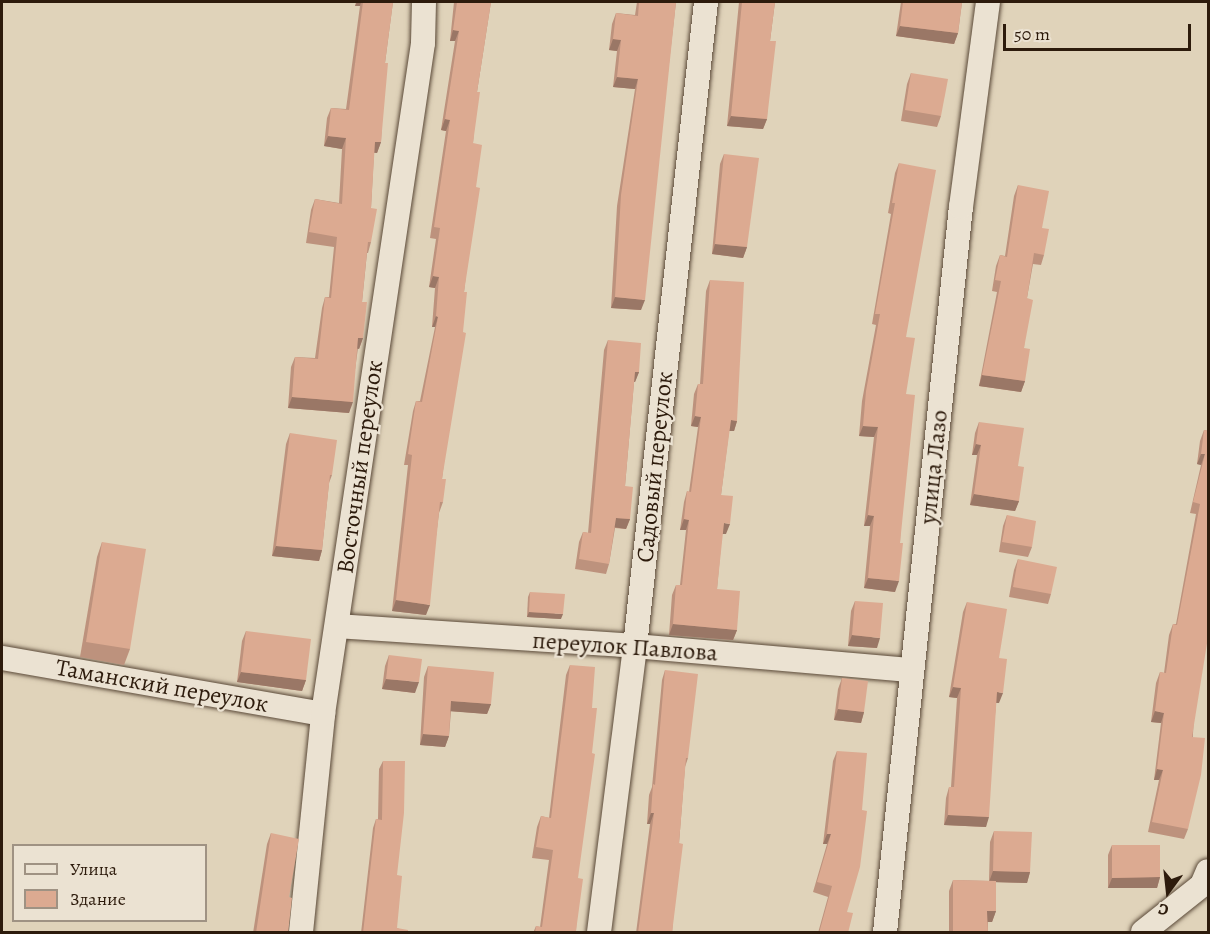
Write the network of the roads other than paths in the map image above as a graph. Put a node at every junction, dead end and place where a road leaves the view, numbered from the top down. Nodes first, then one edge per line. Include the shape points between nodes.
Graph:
1 (424, 2) edge
2 (706, 2) edge
3 (988, 2) edge
4 (337, 626) junction
5 (635, 646) junction
6 (2, 658) edge
7 (912, 670) junction
8 (323, 714) junction
9 (1209, 871) edge
10 (301, 933) edge
11 (598, 933) edge
12 (885, 933) edge
13 (1143, 933) edge

1 - 4 street, Восточный переулок via 423,43
2 - 5 street, Садовый переулок
3 - 7 street, улица Лазо via 961,207
4 - 5 street, переулок Павлова
4 - 8 street, Восточный переулок
5 - 7 street, переулок Павлова
5 - 11 street, Садовый переулок
6 - 8 street, Таманский переулок
7 - 12 street, улица Лазо
8 - 10 street, Восточный переулок
9 - 13 street via 1202,885

